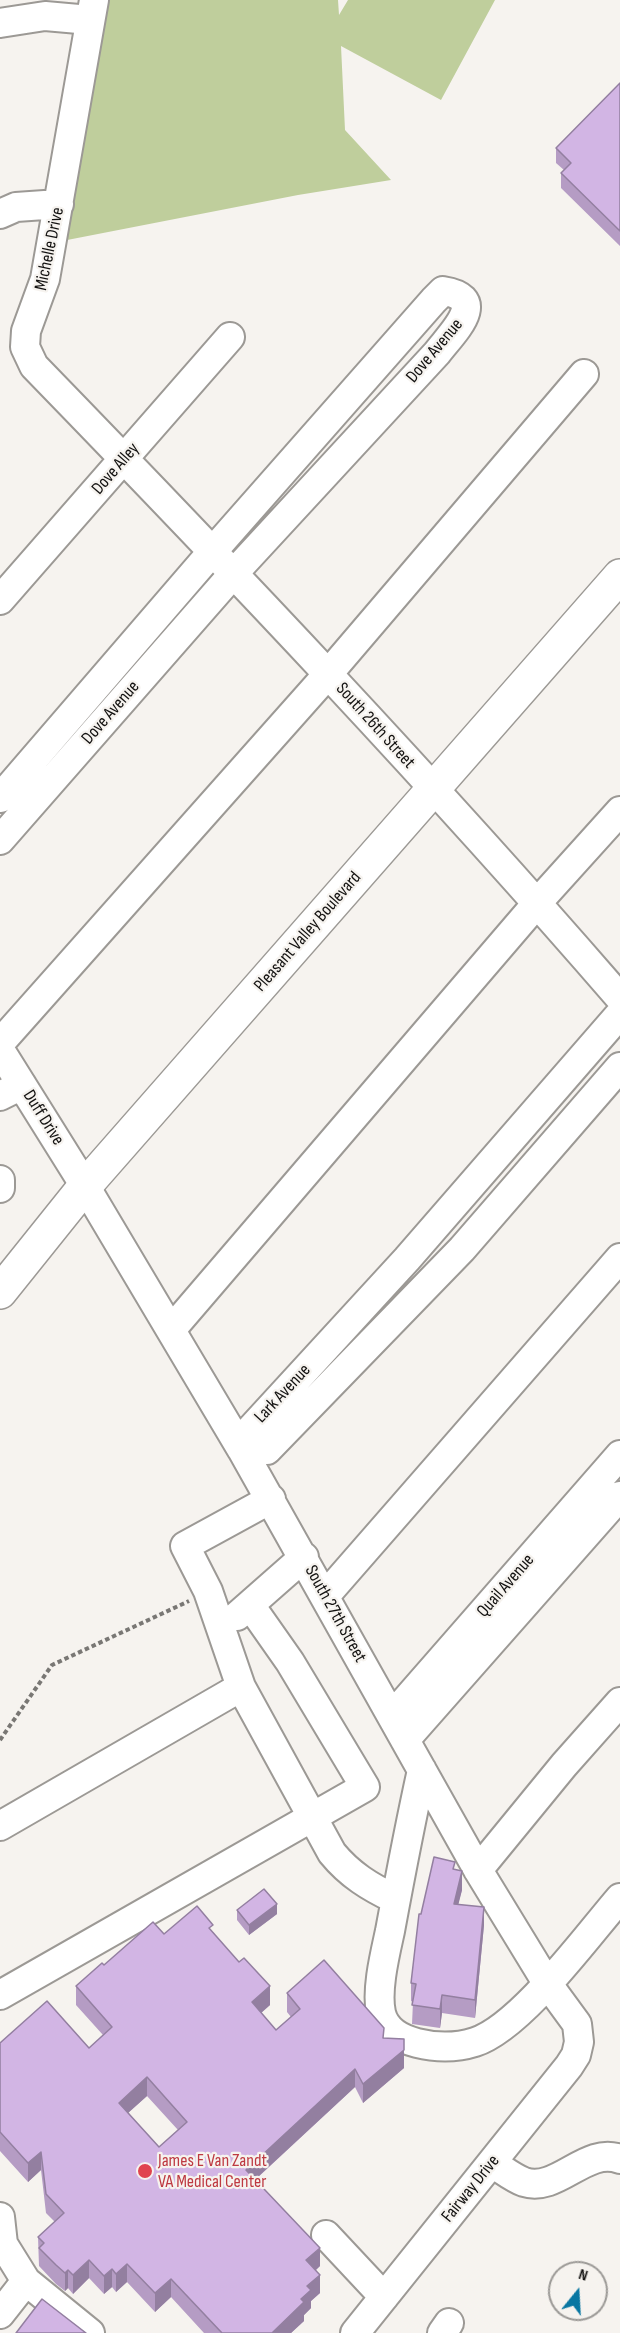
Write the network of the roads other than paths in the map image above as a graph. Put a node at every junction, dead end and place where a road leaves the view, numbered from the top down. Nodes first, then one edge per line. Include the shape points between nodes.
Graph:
1 (92, 10) edge
2 (0, 23) edge
3 (60, 204) junction
4 (0, 214) edge
5 (230, 337) dead end
6 (584, 374) dead end
7 (125, 459) junction
8 (212, 552) junction
9 (233, 574) junction
10 (620, 576) edge
11 (0, 600) edge
12 (328, 674) junction
13 (433, 789) junction
14 (0, 798) edge
15 (620, 811) edge
16 (0, 840) edge
17 (538, 902) junction
18 (620, 998) edge
19 (620, 1014) edge
20 (0, 1043) edge
21 (0, 1050) edge
22 (620, 1067) edge
23 (11, 1090) edge
24 (0, 1180) edge
25 (85, 1186) junction
26 (0, 1188) edge
27 (620, 1258) edge
28 (0, 1292) edge
29 (171, 1330) junction
30 (242, 1449) junction
31 (620, 1455) edge
32 (620, 1496) edge
33 (271, 1499) junction
34 (303, 1557) junction
35 (325, 1596) junction
36 (250, 1605) junction
37 (222, 1630) junction
38 (241, 1688) junction
39 (620, 1702) edge
40 (398, 1728) junction
41 (422, 1770) junction
42 (312, 1818) junction
43 (0, 1826) edge
44 (478, 1870) junction
45 (620, 1898) edge
46 (396, 1899) junction
47 (548, 1983) junction
48 (0, 1995) edge
49 (579, 2042) joint
50 (620, 2159) edge
51 (492, 2163) junction
52 (326, 2235) dead end
53 (1, 2236) edge
54 (26, 2281) junction
55 (384, 2297) junction
56 (0, 2314) edge
57 (90, 2333) edge
58 (355, 2333) edge

1 - 2 street
1 - 3 street, Michelle Drive
3 - 4 street via 16,207
3 - 7 street, Michelle Drive via 45,279 26,332 25,347 34,366
5 - 7 street, Dove Alley
6 - 12 street
7 - 8 street, South 26th Street
7 - 11 street, Dove Alley
8 - 9 street, South 26th Street
8 - 9 street, Dove Avenue via 443,291 457,293 468,310 437,353
8 - 14 street, Dove Avenue
9 - 12 street, South 26th Street
9 - 16 street, Dove Avenue
10 - 13 main road, Pleasant Valley Boulevard
12 - 13 street, South 26th Street
12 - 20 street
13 - 17 street, South 26th Street
13 - 25 main road, Pleasant Valley Boulevard
15 - 17 street
17 - 18 street, South 26th Street
17 - 29 street
19 - 30 street, Lark Avenue via 407,1259 250,1430
21 - 23 street, Duff Drive
22 - 30 street, Lark Avenue via 462,1249 267,1450
23 - 25 street, Duff Drive
24 - 26 street
25 - 28 main road, Pleasant Valley Boulevard
25 - 29 street, South 27th Street
27 - 35 street
29 - 30 street, South 27th Street
30 - 33 street, South 27th Street
31 - 40 street, Quail Avenue
32 - 40 street, Quail Avenue
33 - 34 street, South 27th Street
33 - 37 street via 185,1546
34 - 35 street, South 27th Street
34 - 36 street
35 - 40 street, South 27th Street
36 - 37 street
36 - 42 street via 290,1662 365,1787
37 - 38 street
38 - 42 street
38 - 43 street
39 - 44 street
40 - 41 street, South 27th Street
41 - 44 street, South 27th Street
41 - 46 street
42 - 46 street via 342,1865 368,1886
42 - 48 street
44 - 47 street, South 27th Street
45 - 47 street
46 - 47 street via 380,2001 386,2024 400,2038 438,2047 476,2042 504,2026
47 - 49 street, South 27th Street via 577,2024
49 - 51 street, Fairway Drive via 569,2066
50 - 51 street via 601,2156 546,2183 524,2182
51 - 55 street, Fairway Drive
52 - 55 street
53 - 54 street
54 - 56 street
54 - 57 street
55 - 58 street, Fairway Drive

